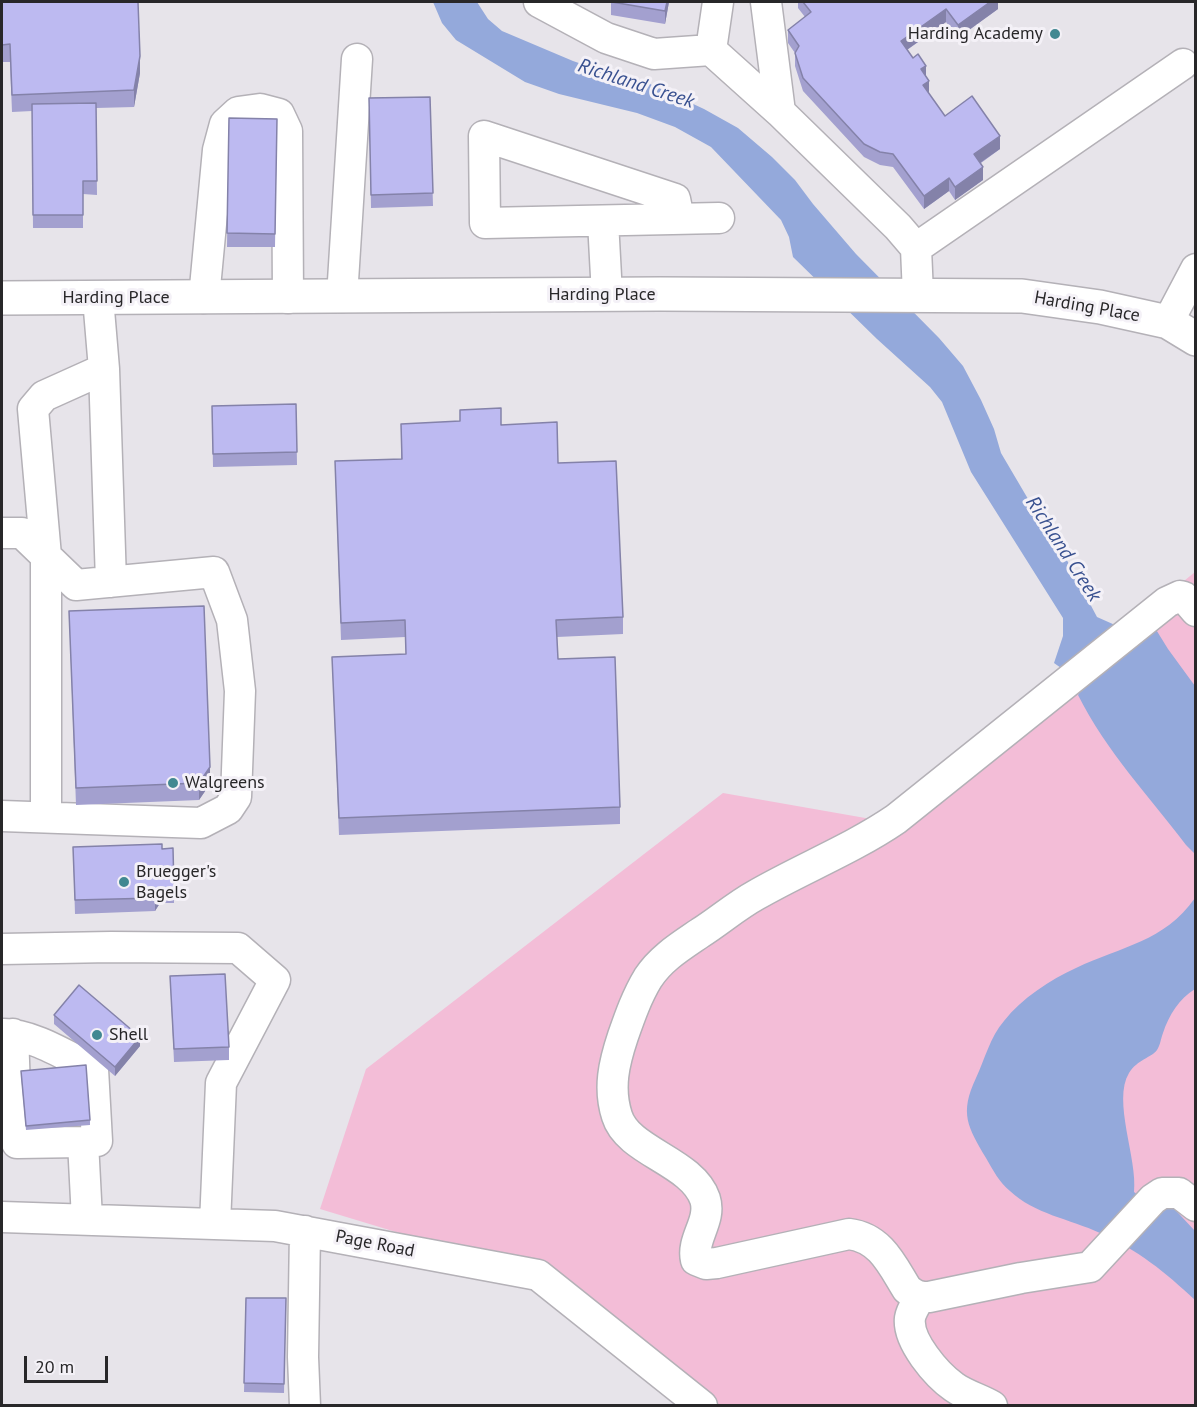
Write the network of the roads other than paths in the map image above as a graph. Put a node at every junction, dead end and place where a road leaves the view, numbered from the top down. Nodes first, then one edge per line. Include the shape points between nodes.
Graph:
1 (539, 2) edge
2 (718, 2) edge
3 (766, 2) edge
4 (711, 50) junction
5 (357, 59) dead end
6 (1183, 64) dead end
7 (780, 112) junction
8 (719, 218) dead end
9 (679, 219) junction
10 (603, 221) junction
11 (916, 248) junction
12 (1196, 270) edge
13 (907, 294) junction
14 (607, 295) junction
15 (342, 297) junction
16 (2, 298) edge
17 (98, 298) junction
18 (204, 298) junction
19 (288, 298) junction
20 (1168, 322) junction
21 (1196, 339) edge
22 (104, 369) junction
23 (2, 533) edge
24 (46, 556) junction
25 (111, 582) junction
26 (1196, 611) edge
27 (2, 816) edge
28 (45, 817) junction
29 (2, 949) edge
30 (7, 1034) edge
31 (67, 1137) junction
32 (9, 1143) edge
33 (1196, 1206) edge
34 (2, 1217) edge
35 (87, 1219) junction
36 (215, 1224) junction
37 (306, 1231) junction
38 (920, 1298) junction
39 (305, 1406) edge
40 (702, 1406) edge
41 (992, 1406) edge

1 - 4 street via 606,38 654,54
2 - 4 street
3 - 7 street
4 - 7 street
5 - 15 street
6 - 11 street
7 - 11 street
8 - 9 street
9 - 10 street
9 - 10 street via 675,199 483,136 485,223
10 - 14 street
11 - 13 street
12 - 20 street
13 - 14 main road, Harding Place
13 - 20 main road, Harding Place via 1022,296
14 - 15 main road, Harding Place
15 - 19 main road, Harding Place
16 - 17 main road, Harding Place
17 - 18 main road, Harding Place
17 - 22 street
18 - 19 main road, Harding Place
18 - 19 street via 218,150 225,124 238,112 260,109 279,114 288,131
20 - 21 main road, Harding Place
22 - 24 street via 44,396 33,409
22 - 25 street
23 - 24 street via 22,533
24 - 25 street via 76,585
24 - 28 street
25 - 28 street via 214,572 232,620 240,691 236,797 228,809 201,823
26 - 38 street via 1180,596 1153,614 896,819 854,846 755,895 667,957 649,977 636,1002 615,1063 612,1090 618,1120 637,1141 686,1174 705,1199 705,1219 694,1250 696,1260 717,1263 849,1234 860,1235 880,1249 907,1289
27 - 28 street
29 - 36 street via 238,948 274,980 221,1083
30 - 31 street via 56,1062 93,1069 97,1141
30 - 32 street
31 - 32 street
31 - 35 street
33 - 38 street via 1184,1196 1162,1192 1090,1267 1082,1270
34 - 35 street, Page Road
35 - 36 street, Page Road
36 - 37 street, Page Road
37 - 39 street
37 - 40 street, Page Road via 538,1275
38 - 41 street via 910,1325 926,1358 955,1388

